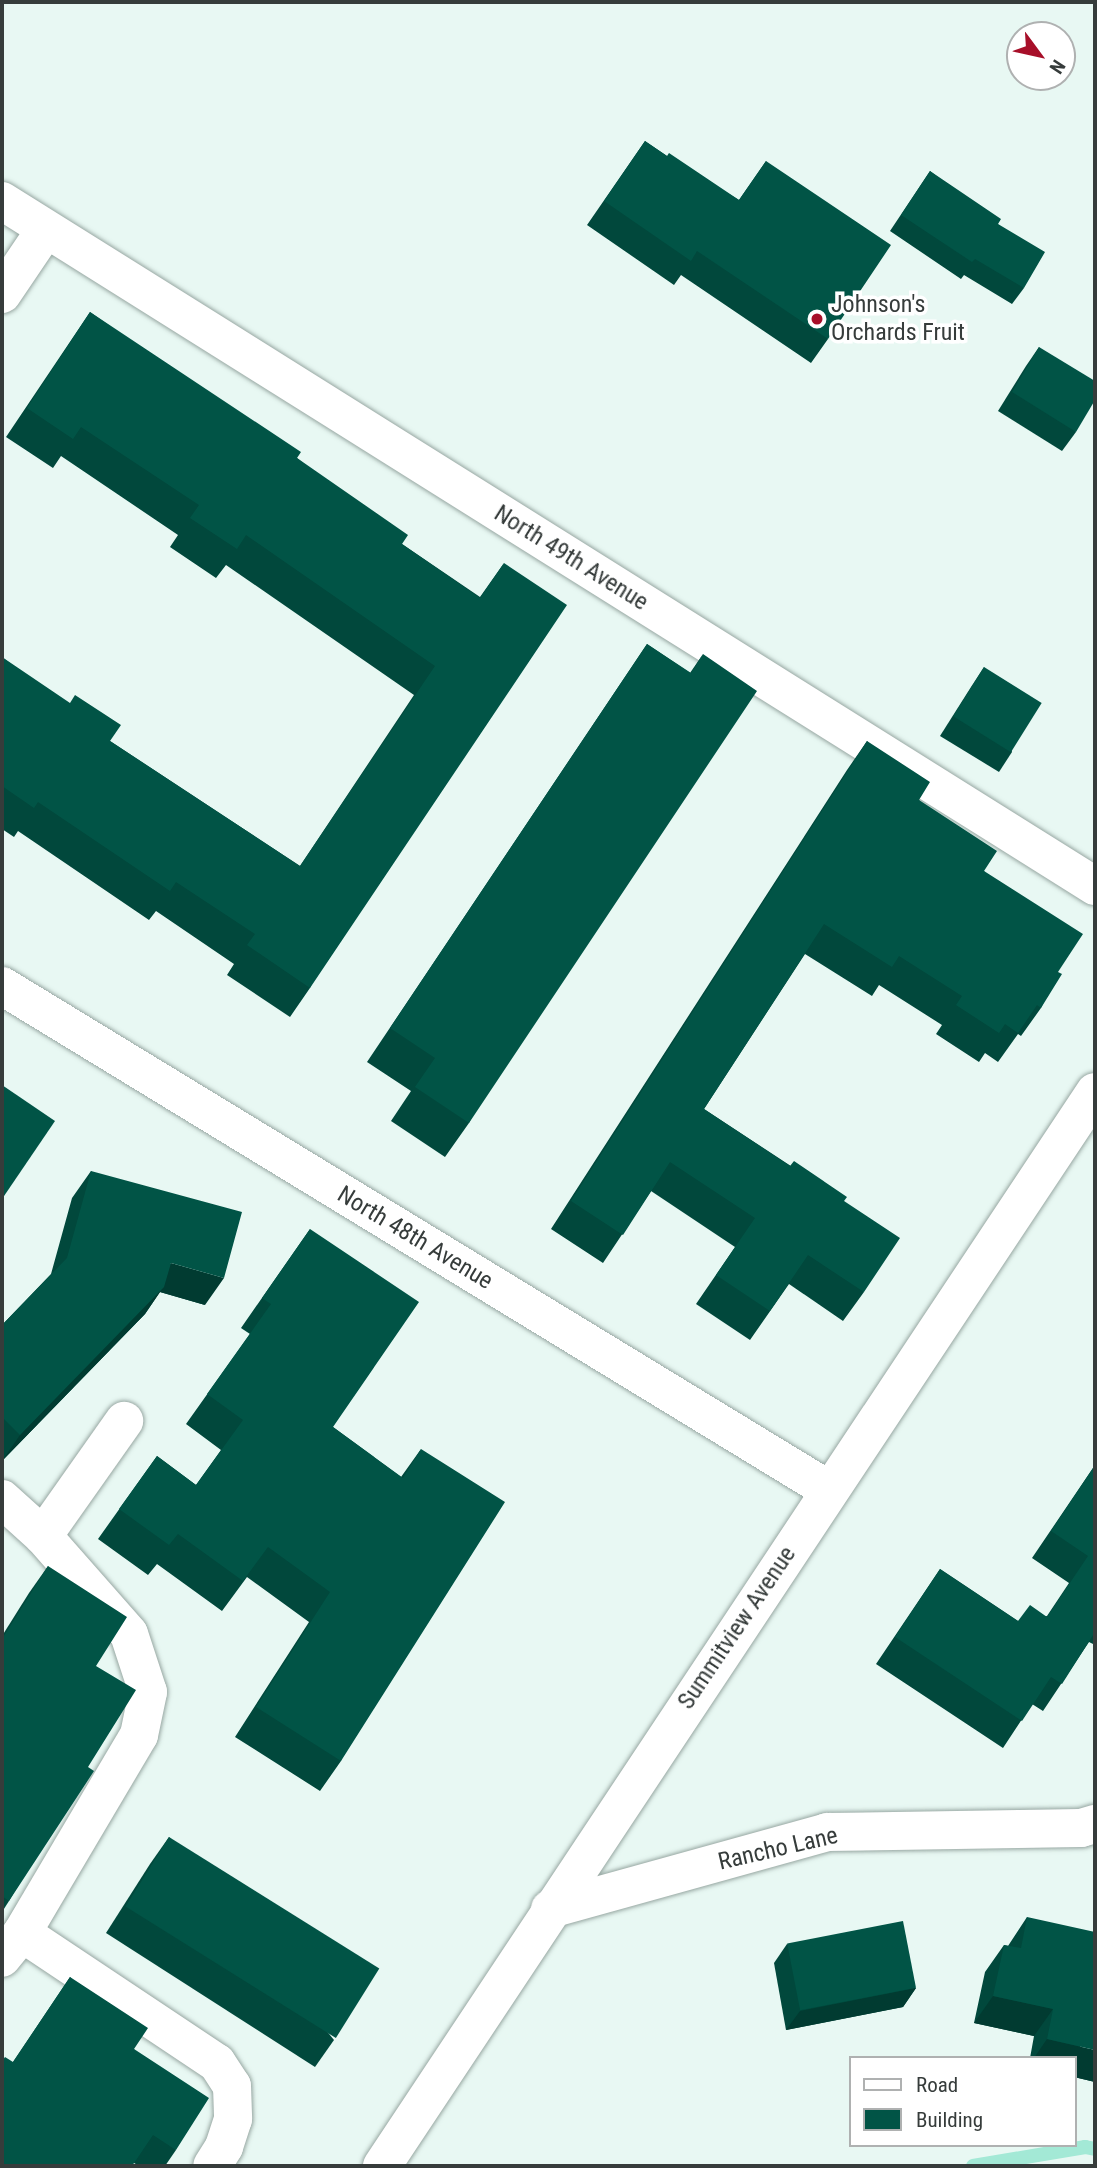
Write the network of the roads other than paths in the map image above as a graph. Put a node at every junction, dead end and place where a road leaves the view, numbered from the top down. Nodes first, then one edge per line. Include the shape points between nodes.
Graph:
1 (2, 201) edge
2 (46, 229) junction
3 (2, 295) edge
4 (1095, 886) edge
5 (2, 986) edge
6 (1095, 1092) edge
7 (124, 1421) dead end
8 (829, 1490) junction
9 (2, 1499) edge
10 (43, 1536) junction
11 (1095, 1824) edge
12 (550, 1909) junction
13 (12, 1945) edge
14 (212, 2166) edge
15 (382, 2166) edge

1 - 2 street, North 49th Avenue
2 - 3 street
2 - 4 street, North 49th Avenue
5 - 8 street, North 48th Avenue
6 - 8 street, Summitview Avenue
7 - 10 street
8 - 12 street, Summitview Avenue
9 - 10 street
10 - 13 street via 129,1634 148,1692 139,1735
11 - 12 street, Rancho Lane via 1081,1828 827,1832
12 - 15 street, Summitview Avenue
13 - 14 street via 217,2063 232,2086 233,2119

